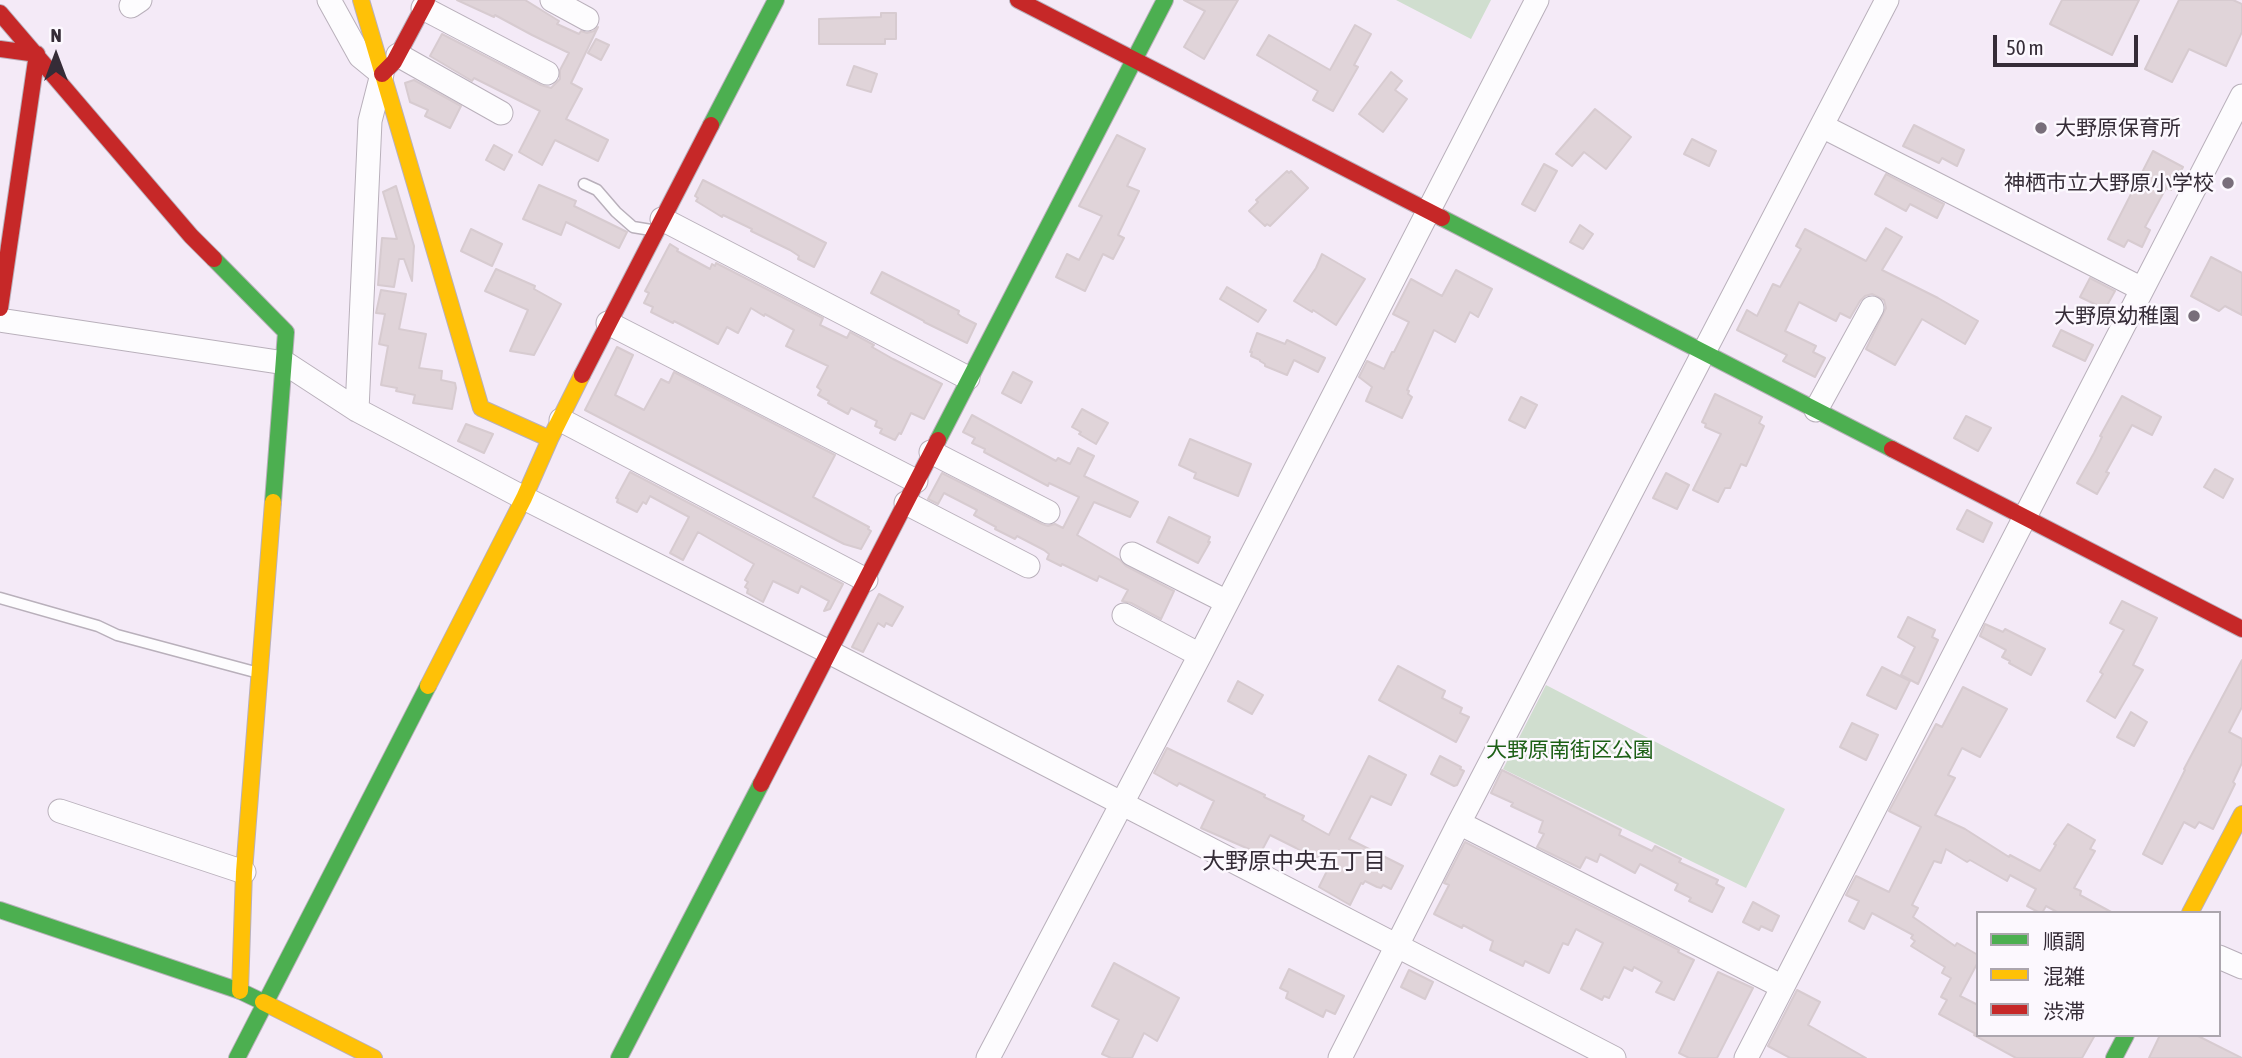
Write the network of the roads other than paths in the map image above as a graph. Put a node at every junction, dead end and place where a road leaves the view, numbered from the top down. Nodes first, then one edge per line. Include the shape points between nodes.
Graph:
1 (329, 0) edge
2 (361, 0) edge
3 (552, 0) edge
4 (776, 0) edge
5 (1018, 0) edge
6 (1165, 0) edge
7 (1537, 0) edge
8 (1887, 0) edge
9 (425, 4) edge
10 (0, 13) edge
11 (587, 19) dead end
12 (0, 49) edge
13 (37, 54) junction
14 (398, 55) junction
15 (1134, 60) junction
16 (547, 73) dead end
17 (382, 74) junction
18 (2242, 96) edge
19 (501, 113) dead end
20 (1822, 126) junction
21 (584, 184) dead end
22 (1428, 209) junction
23 (659, 225) junction
24 (2142, 289) junction
25 (0, 308) edge
26 (1872, 308) dead end
27 (0, 320) edge
28 (608, 323) junction
29 (1705, 352) junction
30 (285, 363) junction
31 (968, 378) junction
32 (356, 410) junction
33 (1816, 410) junction
34 (555, 429) junction
35 (931, 452) junction
36 (916, 481) junction
37 (524, 498) junction
38 (906, 503) junction
39 (1048, 512) dead end
40 (2024, 517) junction
41 (1132, 554) dead end
42 (1028, 566) dead end
43 (866, 580) junction
44 (0, 598) edge
45 (1227, 602) junction
46 (1124, 615) dead end
47 (2242, 629) edge
48 (829, 652) junction
49 (1200, 654) junction
50 (258, 673) junction
51 (1121, 805) junction
52 (60, 811) dead end
53 (2242, 814) edge
54 (1459, 823) junction
55 (244, 872) junction
56 (0, 910) edge
57 (2191, 911) edge
58 (1399, 946) junction
59 (2221, 958) edge
60 (2242, 967) edge
61 (1781, 986) junction
62 (240, 991) junction
63 (265, 1002) junction
64 (2125, 1037) edge
65 (237, 1058) edge
66 (374, 1058) edge
67 (619, 1058) edge
68 (988, 1058) edge
69 (1340, 1058) edge
70 (1614, 1058) edge
71 (1746, 1058) edge
72 (2114, 1058) edge

1 - 17 street via 360,57
2 - 17 street
3 - 11 street
4 - 23 street
5 - 15 street
6 - 15 street
7 - 22 street
8 - 20 street
9 - 14 street
9 - 16 street
10 - 13 street
12 - 13 street
13 - 25 street
13 - 30 street via 191,236 286,332
14 - 17 street
14 - 19 street
15 - 22 street
15 - 31 street
17 - 32 street via 370,121
17 - 34 street via 481,408
18 - 24 street
20 - 24 street
20 - 29 street
21 - 23 lane via 597,190 633,227
22 - 29 street
22 - 45 street
23 - 28 street
23 - 31 street
24 - 40 street
26 - 33 street
27 - 30 street
28 - 34 street
28 - 36 street
29 - 33 street
29 - 54 street
30 - 32 street
30 - 50 street
31 - 35 street
32 - 37 street
33 - 40 street
34 - 37 street
34 - 43 street
35 - 36 street
35 - 39 street
36 - 38 street
37 - 48 street
37 - 63 street
38 - 42 street
38 - 43 street
40 - 47 street
40 - 61 street
41 - 45 street
43 - 48 street
44 - 50 lane
45 - 49 street
46 - 49 street
48 - 51 street
48 - 67 street
49 - 51 street
50 - 55 street
51 - 58 street
51 - 68 street
52 - 55 street
53 - 57 street
54 - 58 street
54 - 61 street
55 - 62 street
56 - 62 street
58 - 69 street
58 - 70 street
59 - 60 street
61 - 71 street
62 - 63 street
63 - 65 street
63 - 66 street
64 - 72 street

